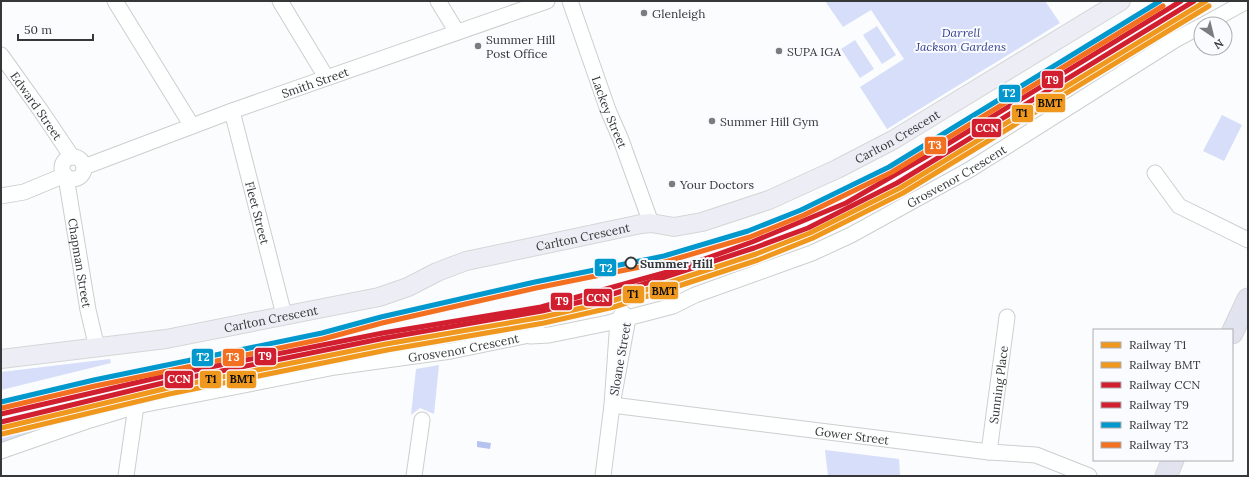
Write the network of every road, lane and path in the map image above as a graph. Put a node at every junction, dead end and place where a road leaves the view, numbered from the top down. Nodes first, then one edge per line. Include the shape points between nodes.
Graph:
1 (115, 1) edge
2 (280, 1) edge
3 (438, 1) edge
4 (547, 1) edge
5 (570, 1) edge
6 (1121, 1) edge
7 (1247, 1) edge
8 (1219, 16) edge
9 (1193, 30) edge
10 (456, 32) junction
11 (1, 56) edge
12 (326, 78) junction
13 (232, 111) junction
14 (192, 126) junction
15 (72, 157) junction
16 (84, 167) junction
17 (1155, 173) dead end
18 (66, 176) junction
19 (1, 196) edge
20 (651, 223) junction
21 (1248, 240) edge
22 (1248, 300) edge
23 (284, 316) junction
24 (623, 317) junction
25 (1007, 317) dead end
26 (1233, 331) edge
27 (97, 348) junction
28 (1, 359) edge
29 (612, 405) junction
30 (136, 406) junction
31 (422, 420) dead end
32 (1, 451) edge
33 (989, 452) junction
34 (1173, 461) edge
35 (126, 476) edge
36 (414, 476) edge
37 (603, 476) edge
38 (1089, 476) edge
39 (1166, 476) edge

1 - 14 street
2 - 12 street
3 - 10 street
4 - 10 street, Smith Street
5 - 20 street, Lackey Street
6 - 20 main road, Carlton Crescent via 893,140 837,169 769,200 718,218 680,227
7 - 8 street
9 - 24 street, Grosvenor Crescent via 969,170 852,235 673,306
10 - 12 street, Smith Street
11 - 15 street, Edward Street
12 - 13 street, Smith Street
13 - 14 street, Smith Street
13 - 23 street, Fleet Street
14 - 16 street, Smith Street
15 - 16 street via 80,159
15 - 18 street via 62,166
16 - 18 street via 80,176 73,179
17 - 21 street via 1179,206
18 - 19 street via 24,192
18 - 27 street, Chapman Street
20 - 23 main road, Carlton Crescent via 466,261 394,293
22 - 26 highway
23 - 27 main road, Carlton Crescent via 182,336
24 - 29 street, Sloane Street
24 - 30 street, Grosvenor Crescent via 549,335 335,367
25 - 33 street, Sunning Place
27 - 28 main road, Carlton Crescent
29 - 33 street, Gower Street
29 - 37 street, Sloane Street
30 - 32 street, Grosvenor Crescent
30 - 35 street
31 - 36 street
33 - 38 street, Gower Street via 1036,455
34 - 39 highway

